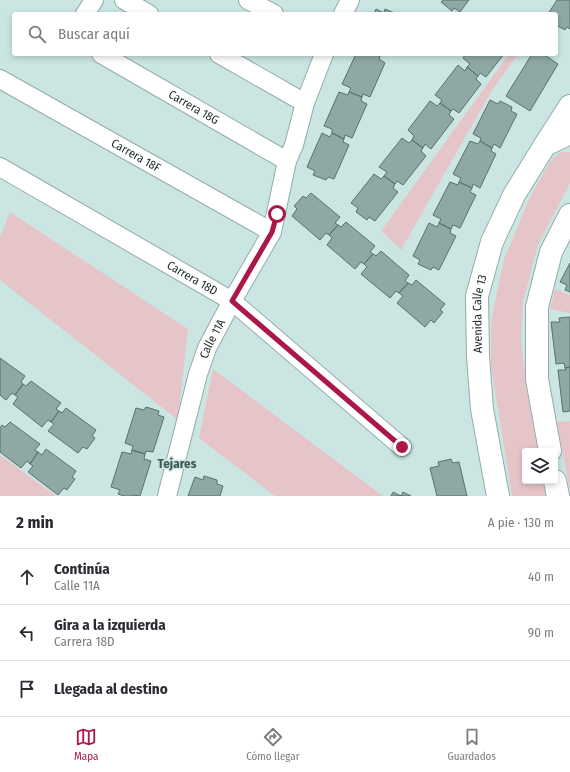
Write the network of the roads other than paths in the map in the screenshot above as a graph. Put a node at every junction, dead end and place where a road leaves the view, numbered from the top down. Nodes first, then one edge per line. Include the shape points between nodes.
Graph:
1 (94, 0) edge
2 (124, 0) edge
3 (248, 0) edge
4 (350, 0) edge
5 (86, 12) edge
6 (145, 12) edge
7 (270, 12) edge
8 (344, 12) edge
9 (104, 56) edge
10 (223, 56) edge
11 (323, 56) edge
12 (0, 79) edge
13 (305, 103) junction
14 (570, 106) edge
15 (570, 133) edge
16 (570, 142) edge
17 (545, 145) junction
18 (287, 161) junction
19 (0, 167) edge
20 (570, 215) edge
21 (272, 232) junction
22 (232, 301) junction
23 (402, 447) dead end
24 (549, 448) edge
25 (556, 484) edge
26 (167, 496) edge
27 (498, 496) edge
28 (558, 496) edge

1 - 5 street
2 - 6 street
3 - 7 street
4 - 8 street
9 - 18 street, Carrera 18G
10 - 13 street
11 - 13 street, Calle 11A
12 - 21 street, Carrera 18F
13 - 18 street, Calle 11A
14 - 17 street, Avenida Calle 13
15 - 17 street
16 - 17 street
17 - 27 street, Avenida Calle 13 via 514,195 492,242 477,296 482,409
18 - 21 street, Calle 11A
19 - 22 street, Carrera 18D
20 - 24 street via 551,252 537,307 537,379
21 - 22 street, Calle 11A
22 - 23 street, Carrera 18D
22 - 26 street, Calle 11A via 207,348 198,374
25 - 28 street

